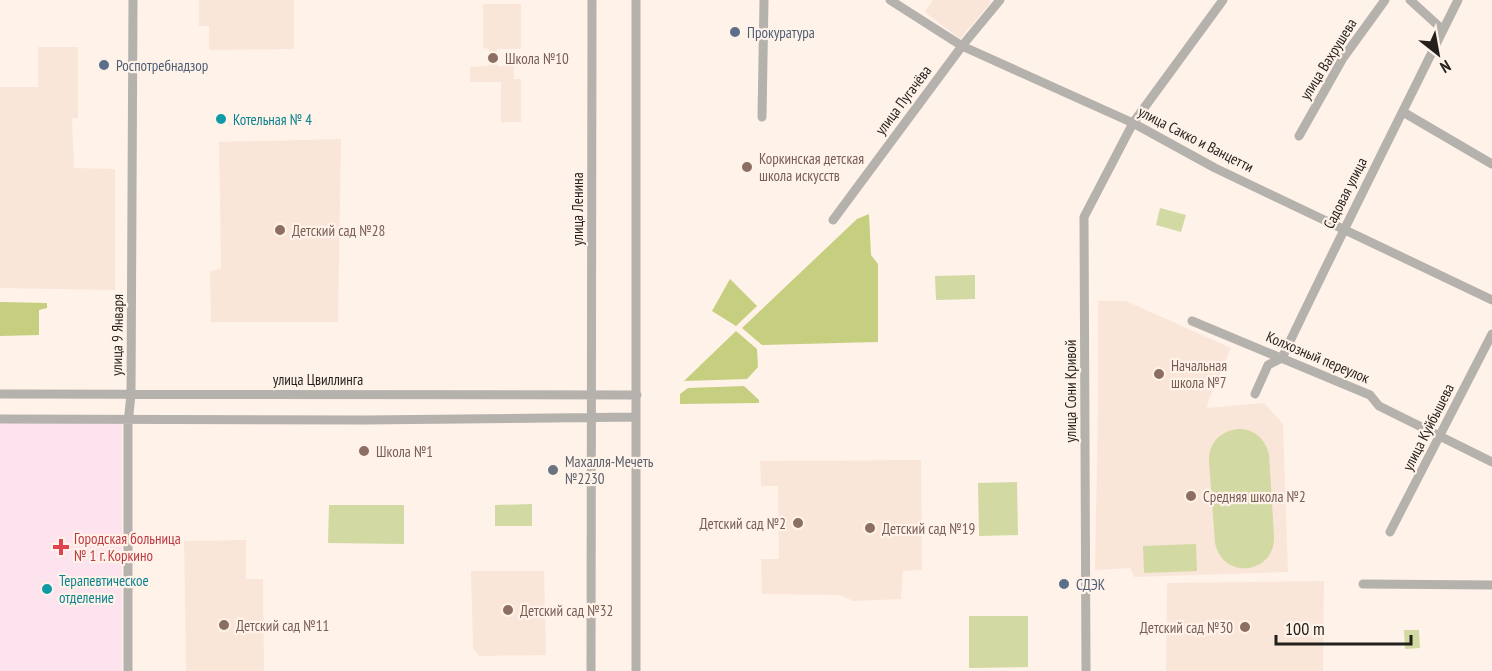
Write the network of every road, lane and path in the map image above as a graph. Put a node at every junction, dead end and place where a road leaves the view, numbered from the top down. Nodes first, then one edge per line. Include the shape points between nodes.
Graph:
1 (133, 0) edge
2 (592, 0) edge
3 (636, 0) edge
4 (764, 0) edge
5 (890, 0) edge
6 (1000, 0) edge
7 (1223, 0) edge
8 (1385, 0) edge
9 (1410, 0) edge
10 (1458, 0) edge
11 (1443, 30) junction
12 (962, 46) junction
13 (1403, 112) junction
14 (762, 117) dead end
15 (1133, 123) junction
16 (1299, 136) dead end
17 (1492, 164) edge
18 (833, 220) dead end
19 (1343, 229) junction
20 (1492, 300) edge
21 (1192, 321) dead end
22 (1492, 334) edge
23 (1282, 358) junction
24 (0, 394) edge
25 (131, 394) junction
26 (1256, 394) dead end
27 (636, 395) junction
28 (591, 396) junction
29 (636, 417) junction
30 (591, 418) junction
31 (0, 419) edge
32 (128, 419) junction
33 (1441, 436) junction
34 (1492, 462) edge
35 (1390, 532) dead end
36 (1363, 584) dead end
37 (1492, 585) edge
38 (128, 671) edge
39 (591, 671) edge
40 (636, 671) edge
41 (1086, 671) edge

1 - 25 street, улица 9 Января
2 - 28 street, улица Ленина
3 - 27 street
4 - 14 street
5 - 12 street, улица Сакко и Ванцетти
6 - 12 street, улица Пугачёва
7 - 15 street, улица Сони Кривой
8 - 16 street, улица Вахрушева via 1343,58
9 - 11 street
10 - 11 street, Садовая улица
11 - 13 street, Садовая улица
12 - 15 street, улица Сакко и Ванцетти
12 - 18 street, улица Пугачёва
13 - 17 street
13 - 19 street, Садовая улица
15 - 19 street, улица Сакко и Ванцетти via 1215,168
15 - 41 street, улица Сони Кривой via 1084,217
19 - 20 street, улица Сакко и Ванцетти
19 - 23 street, Садовая улица
21 - 23 street, Колхозный переулок
22 - 33 street, улица Куйбышева
23 - 26 street, Садовая улица via 1268,365
23 - 33 street, Колхозный переулок via 1370,395 1379,406
24 - 25 street, улица Цвиллинга
25 - 28 street, улица Цвиллинга
25 - 32 street, улица 9 Января
27 - 28 street, улица Цвиллинга
27 - 29 street
28 - 30 street, улица Ленина
29 - 30 street
29 - 40 street
30 - 32 street
30 - 39 street, улица Ленина
31 - 32 street
32 - 38 street, улица 9 Января
33 - 34 street, Колхозный переулок
33 - 35 street, улица Куйбышева
36 - 37 street

